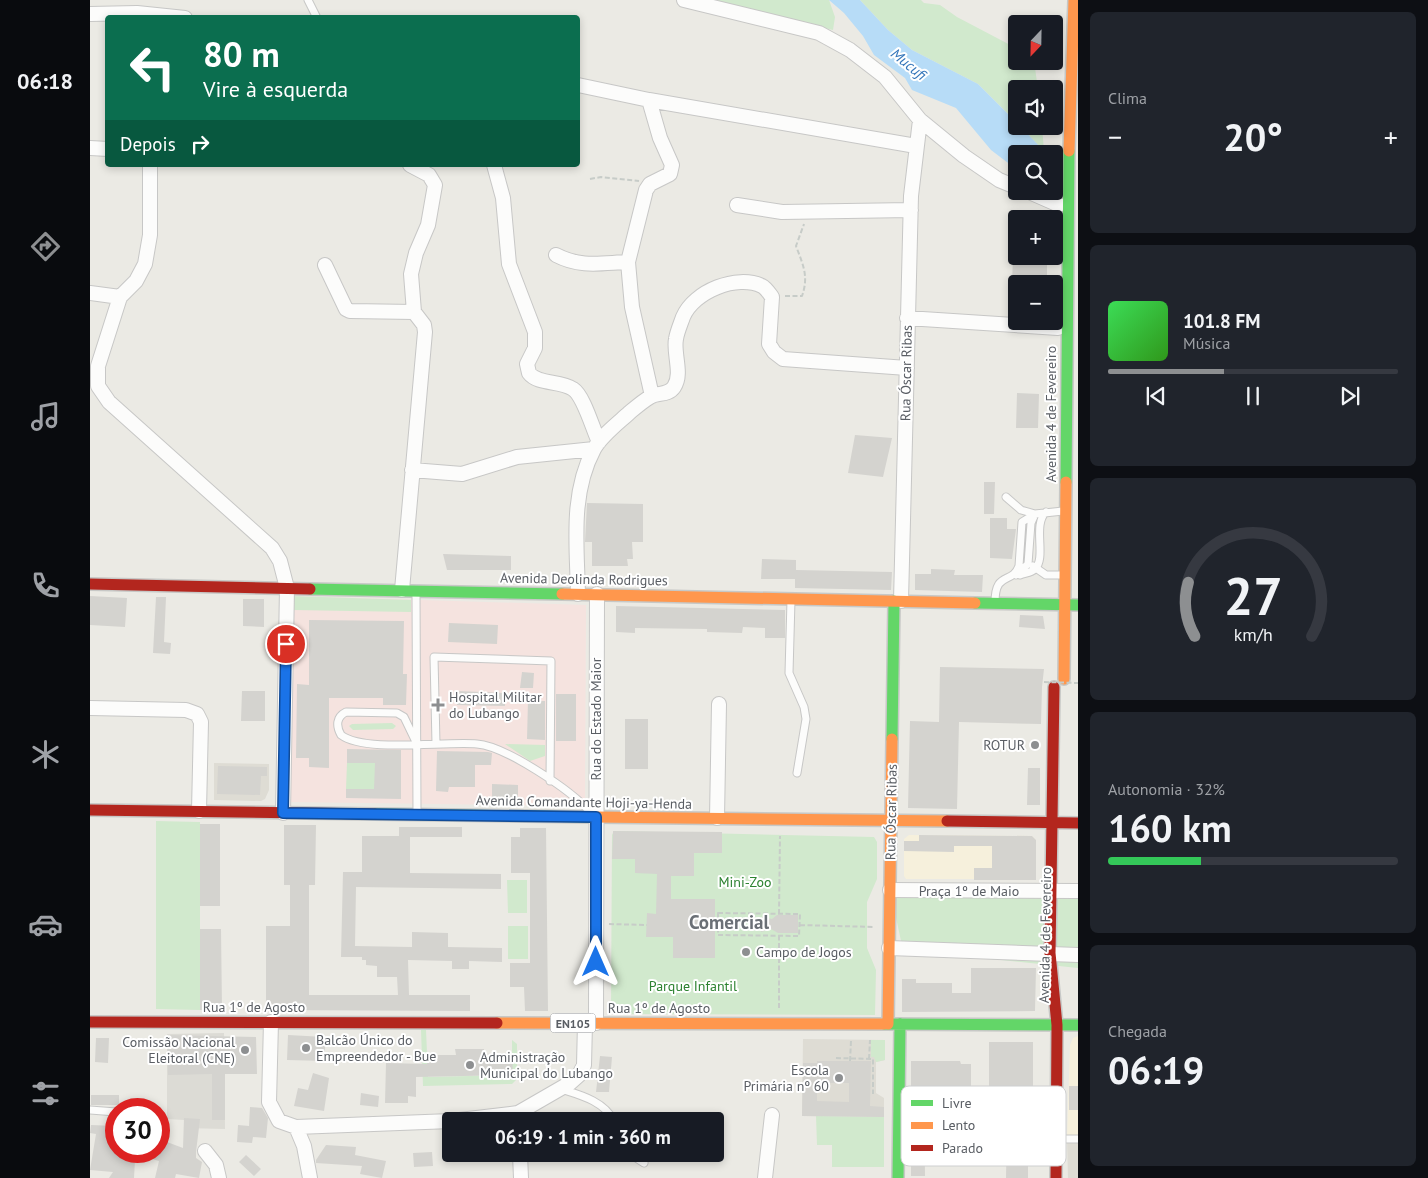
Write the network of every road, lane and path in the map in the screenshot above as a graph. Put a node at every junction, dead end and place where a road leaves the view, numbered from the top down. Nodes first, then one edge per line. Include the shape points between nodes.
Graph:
1 (308, 0) edge
2 (684, 0) edge
3 (1074, 0) edge
4 (90, 14) edge
5 (156, 15) edge
6 (316, 15) edge
7 (1062, 70) edge
8 (1075, 83) edge
9 (580, 85) edge
10 (649, 100) junction
11 (1075, 109) edge
12 (920, 120) junction
13 (916, 146) junction
14 (90, 148) edge
15 (105, 149) edge
16 (1065, 150) junction
17 (150, 167) edge
18 (414, 167) edge
19 (495, 167) edge
20 (590, 179) dead end
21 (650, 184) junction
22 (1008, 184) edge
23 (1055, 200) edge
24 (1067, 204) edge
25 (737, 205) dead end
26 (911, 210) junction
27 (807, 211) junction
28 (556, 254) dead end
29 (1073, 259) edge
30 (628, 262) junction
31 (325, 265) dead end
32 (1062, 275) edge
33 (90, 293) edge
34 (120, 297) junction
35 (772, 297) junction
36 (414, 312) junction
37 (907, 318) junction
38 (1008, 325) edge
39 (1058, 330) edge
40 (907, 368) junction
41 (652, 396) junction
42 (596, 446) junction
43 (412, 470) junction
44 (1006, 497) dead end
45 (1056, 511) junction
46 (1036, 514) junction
47 (1029, 559) junction
48 (1036, 569) junction
49 (1014, 576) junction
50 (1060, 576) junction
51 (1002, 580) junction
52 (90, 584) edge
53 (287, 588) junction
54 (409, 590) junction
55 (578, 594) junction
56 (597, 594) junction
57 (791, 598) junction
58 (898, 601) junction
59 (995, 603) junction
60 (1060, 604) junction
61 (1078, 605) edge
62 (1056, 683) junction
63 (1078, 683) edge
64 (719, 704) dead end
65 (90, 708) edge
66 (417, 744) junction
67 (436, 744) junction
68 (796, 773) dead end
69 (550, 781) junction
70 (90, 810) edge
71 (198, 811) junction
72 (283, 813) junction
73 (417, 815) junction
74 (596, 817) junction
75 (718, 818) junction
76 (890, 821) junction
77 (1057, 823) junction
78 (1078, 823) edge
79 (780, 834) dead end
80 (890, 890) junction
81 (1057, 891) junction
82 (1078, 891) edge
83 (779, 914) junction
84 (608, 924) dead end
85 (800, 924) junction
86 (647, 925) dead end
87 (879, 927) dead end
88 (779, 936) junction
89 (889, 948) junction
90 (1056, 953) junction
91 (1078, 955) edge
92 (778, 1016) dead end
93 (90, 1022) edge
94 (271, 1022) junction
95 (591, 1023) junction
96 (894, 1024) junction
97 (1057, 1025) junction
98 (1078, 1025) edge
99 (850, 1040) dead end
100 (870, 1040) dead end
101 (836, 1058) dead end
102 (869, 1059) junction
103 (850, 1060) junction
104 (1056, 1086) edge
105 (559, 1088) junction
106 (873, 1094) dead end
107 (90, 1110) edge
108 (105, 1111) edge
109 (525, 1112) edge
110 (606, 1112) edge
111 (772, 1114) dead end
112 (442, 1121) edge
113 (296, 1127) junction
114 (205, 1151) dead end
115 (520, 1162) edge
116 (219, 1178) edge
117 (310, 1178) edge
118 (521, 1178) edge
119 (765, 1178) edge
120 (898, 1178) edge

1 - 6 lane
2 - 12 street via 819,33 850,50 886,77
3 - 8 main road, Avenida 4 de Fevereiro
4 - 5 street
7 - 16 main road, Avenida 4 de Fevereiro
8 - 11 main road, Avenida 4 de Fevereiro
9 - 10 street
10 - 13 street
10 - 21 street via 672,164 670,174
11 - 16 main road, Avenida 4 de Fevereiro
12 - 13 street, Rua Óscar Ribas
12 - 22 street via 964,156
13 - 26 street, Rua Óscar Ribas
14 - 15 street
16 - 24 main road, Avenida 4 de Fevereiro
17 - 34 street via 150,234 145,264 136,281
18 - 36 street via 429,175 435,185 428,225 411,274
19 - 42 street via 503,198 509,264 535,332 536,348 527,364 529,373 537,380 573,389 580,397
20 - 21 path via 635,179
21 - 30 street via 642,198
23 - 24 street
24 - 29 main road, Avenida 4 de Fevereiro
24 - 32 main road, Avenida 4 de Fevereiro
25 - 27 street via 782,212
26 - 27 street
26 - 37 street, Rua Óscar Ribas
27 - 35 path via 796,246 807,283 802,296
28 - 30 street via 580,264
29 - 45 main road, Avenida 4 de Fevereiro
30 - 41 street via 632,307
31 - 36 street via 346,309
33 - 34 street
34 - 53 street via 98,366 98,386 109,402 272,548 280,561
35 - 40 street via 769,344 783,359
35 - 41 street via 763,286 747,282 709,291 697,300 684,314 676,339 677,379 673,388 665,394
36 - 43 street via 425,332
37 - 38 street
37 - 40 street, Rua Óscar Ribas
39 - 45 main road, Avenida 4 de Fevereiro
40 - 58 street, Rua Óscar Ribas
41 - 42 street via 629,413
42 - 43 street via 517,457 462,474
42 - 55 street via 576,506
43 - 54 street
44 - 46 lane via 1021,510
45 - 46 lane
45 - 48 lane via 1041,520
45 - 50 main road, Avenida 4 de Fevereiro
46 - 47 lane via 1031,523
46 - 51 lane via 1022,522 1017,571
47 - 48 lane
47 - 49 lane via 1025,569
48 - 49 lane
48 - 50 lane via 1046,575
49 - 51 lane
50 - 60 main road, Avenida 4 de Fevereiro
51 - 59 lane via 995,588
52 - 53 main road, Avenida Deolinda Rodrigues
53 - 54 main road, Avenida Deolinda Rodrigues
53 - 72 street
54 - 55 main road, Avenida Deolinda Rodrigues
54 - 66 lane
55 - 56 main road, Avenida Deolinda Rodrigues
56 - 57 main road, Avenida Deolinda Rodrigues
56 - 74 street, Rua do Estado Maior
57 - 58 main road, Avenida Deolinda Rodrigues
57 - 68 lane via 790,673 806,719
58 - 59 main road, Avenida Deolinda Rodrigues
58 - 76 main road, Rua Óscar Ribas
59 - 60 main road, Avenida Deolinda Rodrigues
60 - 61 main road, Avenida Deolinda Rodrigues
60 - 62 main road, Avenida 4 de Fevereiro
62 - 63 path, bridge
62 - 77 main road, Avenida 4 de Fevereiro
64 - 75 street
65 - 71 street via 186,710 197,714 201,722
66 - 66 lane via 404,717 397,713 346,712 337,721 341,735 357,743
66 - 67 lane
66 - 73 lane
67 - 69 lane via 494,747 514,756
67 - 69 lane via 434,657 551,661
69 - 74 lane
70 - 71 main road, Avenida Comandante Hoji-ya-Henda
71 - 72 main road, Avenida Comandante Hoji-ya-Henda
72 - 73 main road, Avenida Comandante Hoji-ya-Henda
73 - 74 main road, Avenida Comandante Hoji-ya-Henda
74 - 75 main road, Avenida Comandante Hoji-ya-Henda
74 - 95 street, Rua do Estado Maior
75 - 76 main road, Avenida Comandante Hoji-ya-Henda
76 - 77 main road, Avenida Comandante Hoji-ya-Henda
76 - 80 main road, Rua Óscar Ribas
77 - 78 main road, Avenida Comandante Hoji-ya-Henda
77 - 81 main road, Avenida 4 de Fevereiro
79 - 83 path
80 - 81 street, Praça 1º de Maio
80 - 89 main road, Rua Óscar Ribas
81 - 82 street, Praça 1º de Maio
81 - 90 main road, Avenida 4 de Fevereiro
83 - 85 path via 800,914
83 - 88 path via 718,913 718,935
84 - 86 path
85 - 87 path
85 - 88 path via 800,936
88 - 92 path
89 - 90 street
89 - 96 main road, Rua Óscar Ribas
90 - 91 street
90 - 97 main road, Avenida 4 de Fevereiro
93 - 94 main road, Rua 1º de Agosto / EN105 via 206,1028
94 - 95 main road, Rua 1º de Agosto / EN105
94 - 113 street via 269,1102 279,1120
95 - 96 main road, Rua 1º de Agosto / EN105
95 - 105 street, Rua do Estado Maior via 584,1065 579,1075
96 - 97 main road, Rua 1º de Agosto / EN105
96 - 120 main road, Rua Óscar Ribas
97 - 98 main road, Rua 1º de Agosto
97 - 104 main road, Avenida 4 de Fevereiro
99 - 103 path
100 - 102 path
101 - 103 path
102 - 103 path
102 - 106 path via 873,1059
105 - 109 street, Rua do Estado Maior
105 - 110 lane via 589,1097
107 - 108 lane
111 - 119 street
112 - 113 street
113 - 117 street via 304,1146
114 - 116 street via 216,1166
115 - 118 street

